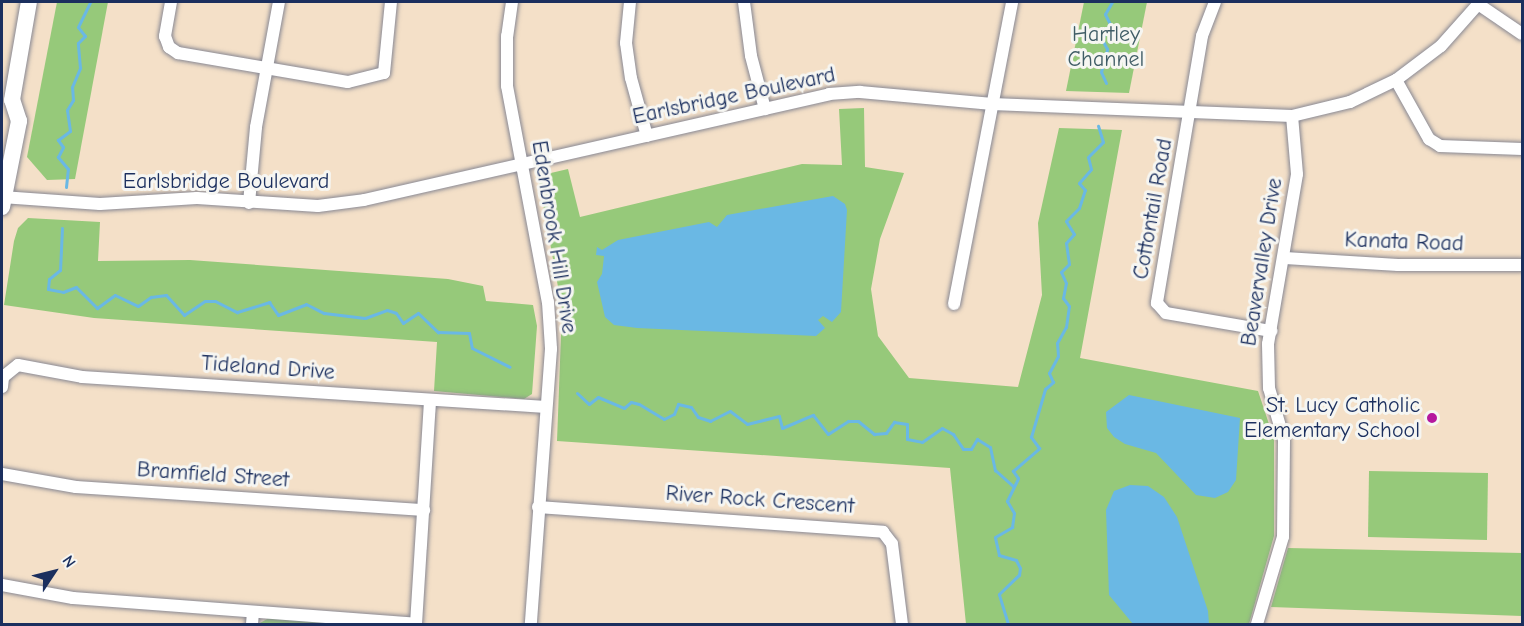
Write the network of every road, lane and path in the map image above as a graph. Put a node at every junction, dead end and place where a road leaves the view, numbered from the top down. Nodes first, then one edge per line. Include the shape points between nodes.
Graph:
1 (29, 2) edge
2 (171, 2) edge
3 (279, 2) edge
4 (391, 2) edge
5 (512, 2) edge
6 (630, 2) edge
7 (744, 2) edge
8 (1012, 2) edge
9 (1215, 2) edge
10 (1479, 3) edge
11 (1522, 34) edge
12 (266, 71) junction
13 (1396, 80) junction
14 (992, 104) junction
15 (7, 106) edge
16 (765, 109) junction
17 (1191, 111) junction
18 (1292, 116) junction
19 (647, 136) junction
20 (1522, 149) edge
21 (522, 166) junction
22 (2, 200) edge
23 (249, 203) junction
24 (1285, 258) junction
25 (1522, 265) edge
26 (954, 304) dead end
27 (1271, 331) junction
28 (2, 387) edge
29 (430, 401) junction
30 (546, 407) junction
31 (2, 474) edge
32 (538, 507) junction
33 (424, 510) junction
34 (2, 585) edge
35 (252, 618) edge
36 (416, 624) edge
37 (531, 624) edge
38 (902, 624) edge
39 (1257, 624) edge

1 - 15 main road
2 - 12 street via 165,36 169,47 178,53
3 - 12 street
4 - 12 street via 386,63 384,73 376,78 348,82
5 - 21 street, Edenbrook Hill Drive via 507,86
6 - 19 street via 626,43
7 - 16 street via 751,56
8 - 14 street
9 - 17 street via 1202,36
10 - 11 street
10 - 13 street, Earlsbridge Boulevard via 1441,46
12 - 23 street
13 - 18 street, Earlsbridge Boulevard via 1350,102
13 - 20 street via 1429,139 1440,146
14 - 16 street, Earlsbridge Boulevard via 860,92
14 - 17 street, Earlsbridge Boulevard
14 - 26 street
15 - 22 main road via 19,121
16 - 19 street, Earlsbridge Boulevard
17 - 18 street, Earlsbridge Boulevard
17 - 27 street, Cottontail Road via 1157,303 1166,313
18 - 24 street, Beavervalley Drive via 1298,174
19 - 21 street, Earlsbridge Boulevard
21 - 23 street, Earlsbridge Boulevard via 364,200 318,206
21 - 30 street, Edenbrook Hill Drive via 548,302
22 - 23 street, Earlsbridge Boulevard via 78,203 197,198
24 - 25 street, Kanata Road via 1398,265
24 - 27 street, Beavervalley Drive
27 - 39 street, Beavervalley Drive via 1269,388 1284,440 1286,466 1283,537
28 - 29 street, Tideland Drive via 3,377 18,365 82,377
29 - 30 street, Tideland Drive
29 - 33 street
30 - 32 street, Edenbrook Hill Drive
31 - 33 street, Bramfield Street via 76,487
32 - 37 street, Edenbrook Hill Drive
32 - 38 street, River Rock Crescent via 883,532 892,544
33 - 36 street
34 - 35 street via 74,598
35 - 36 street

